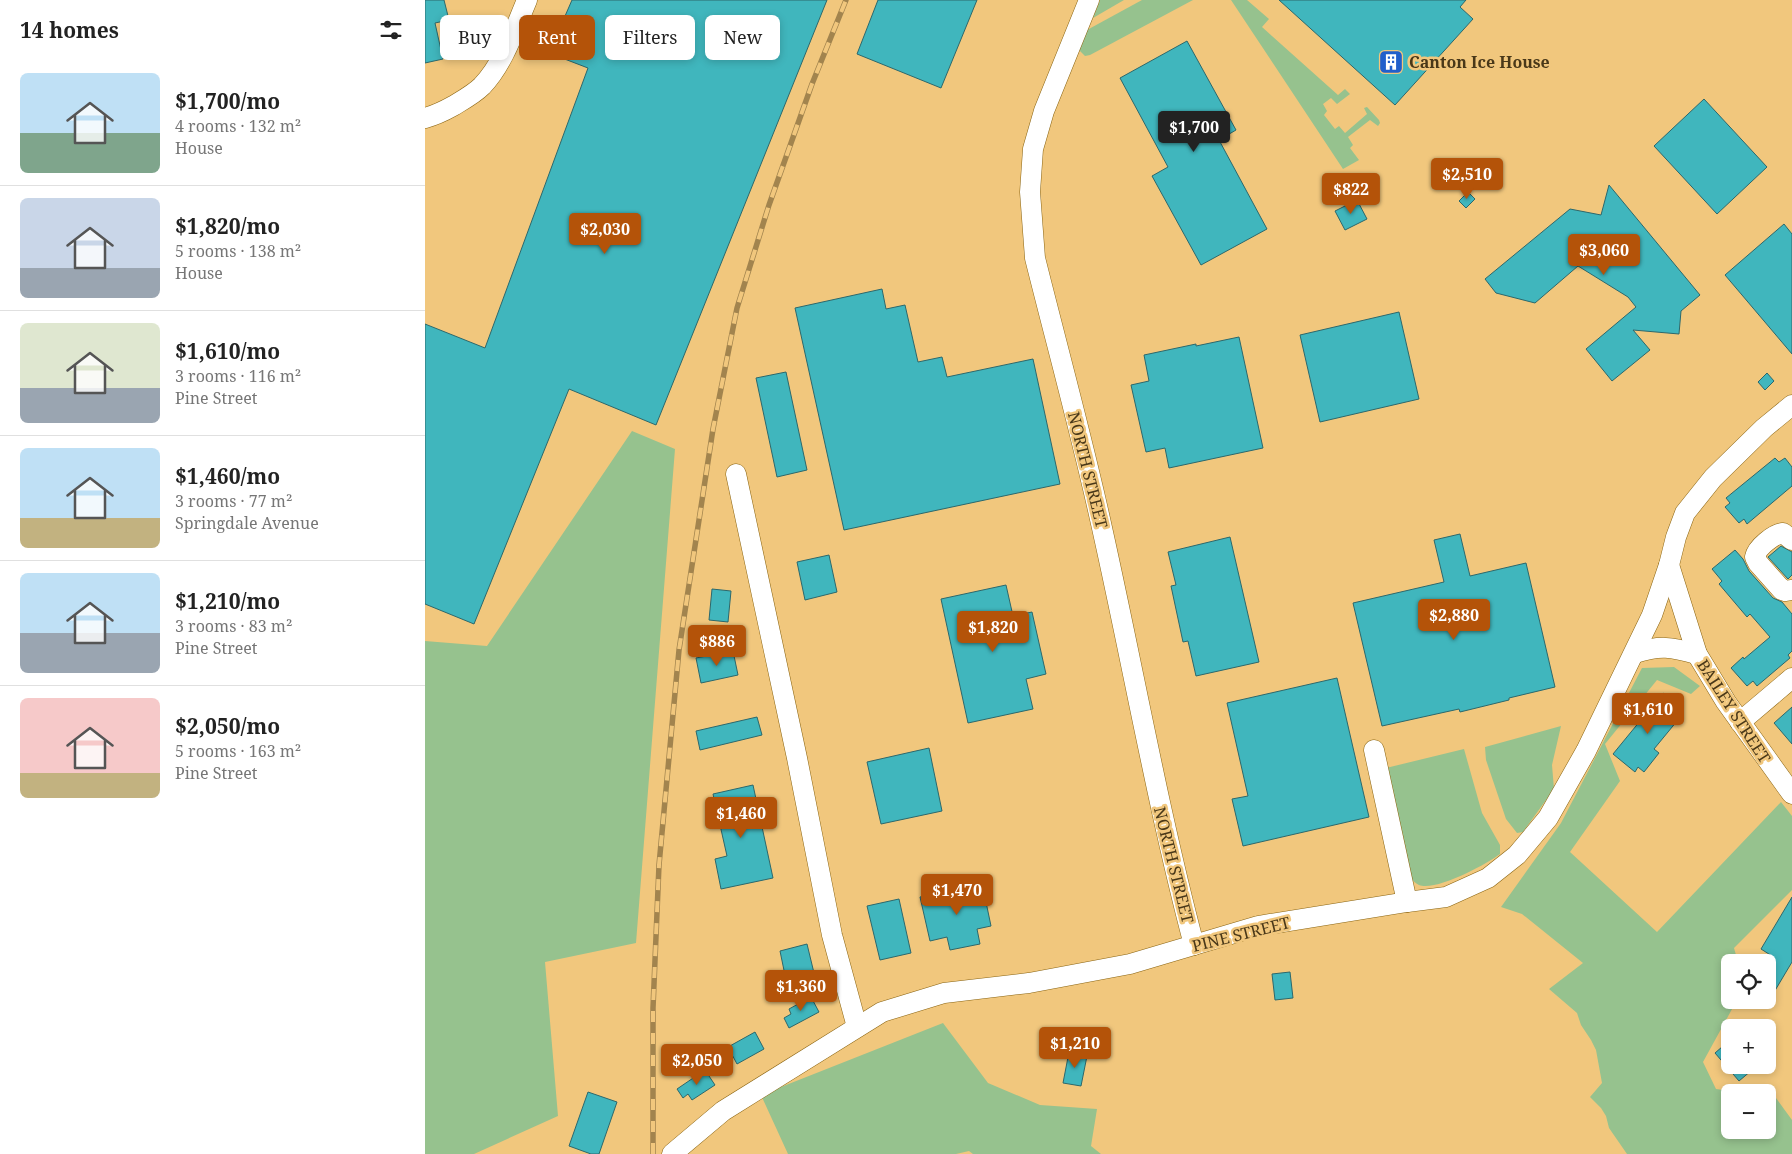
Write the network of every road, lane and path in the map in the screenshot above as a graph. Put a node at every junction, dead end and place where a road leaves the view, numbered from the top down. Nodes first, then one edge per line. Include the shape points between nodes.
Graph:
1 (527, 0) edge
2 (1089, 0) edge
3 (425, 118) edge
4 (1792, 405) edge
5 (736, 474) dead end
6 (1792, 540) edge
7 (1669, 565) junction
8 (1792, 590) edge
9 (1635, 653) junction
10 (1697, 654) junction
11 (1792, 678) edge
12 (1740, 722) junction
13 (1375, 750) dead end
14 (1792, 794) edge
15 (1407, 902) junction
16 (1194, 945) junction
17 (857, 1027) junction
18 (682, 1151) edge

1 - 3 street via 509,42 481,87 464,100
2 - 16 street, NORTH STREET via 1044,111 1033,149 1031,222 1035,258 1098,510 1153,776
4 - 7 street, PINE STREET via 1764,428 1699,495 1685,514
5 - 17 street via 832,936
6 - 8 street via 1783,533 1776,534 1757,551 1755,557 1782,590
7 - 9 street, PINE STREET
7 - 10 street, BAILEY STREET
9 - 10 street via 1650,648 1672,647
9 - 15 street, PINE STREET via 1553,809 1517,855 1488,878 1446,897
10 - 12 street, BAILEY STREET
11 - 12 street
12 - 14 street, BAILEY STREET
13 - 15 street
15 - 16 street, PINE STREET via 1258,926
16 - 17 street, PINE STREET via 1130,964 1029,983 944,993 883,1012
17 - 18 street, PINE STREET via 723,1111

